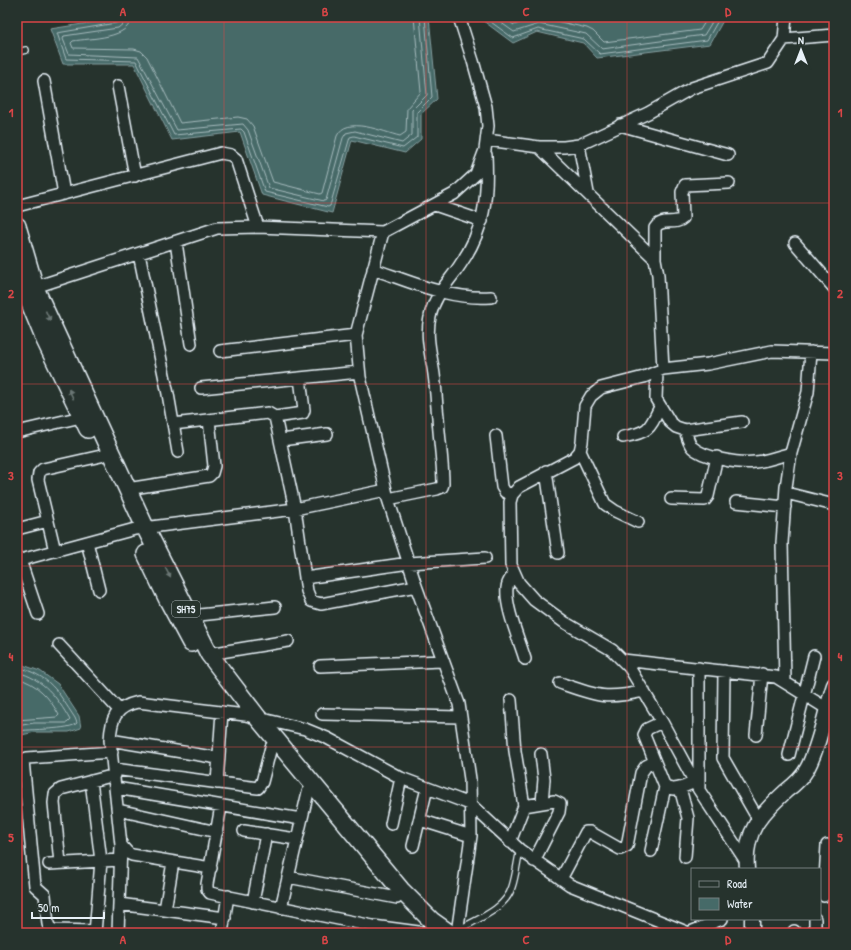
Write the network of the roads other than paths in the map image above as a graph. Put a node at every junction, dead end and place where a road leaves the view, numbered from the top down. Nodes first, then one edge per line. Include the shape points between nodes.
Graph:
1 (459, 17) edge
2 (786, 17) edge
3 (834, 35) edge
4 (784, 39) junction
5 (26, 50) dead end
6 (17, 52) edge
7 (44, 82) dead end
8 (118, 86) dead end
9 (620, 125) junction
10 (579, 144) junction
11 (486, 145) junction
12 (539, 147) junction
13 (728, 155) dead end
14 (135, 176) junction
15 (729, 183) dead end
16 (588, 193) junction
17 (64, 194) junction
18 (435, 205) junction
19 (17, 206) edge
20 (482, 221) junction
21 (17, 226) edge
22 (258, 227) junction
23 (383, 232) junction
24 (176, 242) junction
25 (795, 243) dead end
26 (139, 254) junction
27 (655, 259) junction
28 (373, 269) junction
29 (17, 272) edge
30 (834, 288) edge
31 (25, 291) edge
32 (439, 292) junction
33 (491, 297) dead end
34 (356, 335) junction
35 (191, 344) dead end
36 (220, 351) dead end
37 (811, 352) junction
38 (834, 353) edge
39 (660, 371) junction
40 (360, 372) junction
41 (300, 378) junction
42 (201, 388) dead end
43 (660, 407) junction
44 (82, 417) junction
45 (275, 417) junction
46 (209, 420) junction
47 (742, 422) dead end
48 (173, 424) junction
49 (685, 430) junction
50 (17, 432) edge
51 (327, 434) dead end
52 (496, 436) dead end
53 (623, 437) dead end
54 (281, 440) junction
55 (580, 451) junction
56 (178, 452) dead end
57 (791, 453) junction
58 (101, 456) junction
59 (717, 457) junction
60 (546, 471) junction
61 (128, 489) junction
62 (786, 493) junction
63 (387, 494) junction
64 (512, 495) junction
65 (671, 499) dead end
66 (736, 502) dead end
67 (834, 505) edge
68 (785, 507) junction
69 (295, 509) junction
70 (48, 522) junction
71 (638, 522) dead end
72 (140, 528) junction
73 (17, 529) edge
74 (87, 542) junction
75 (55, 551) junction
76 (558, 553) dead end
77 (485, 558) dead end
78 (19, 561) edge
79 (409, 563) junction
80 (514, 574) junction
81 (305, 578) junction
82 (416, 586) junction
83 (99, 590) dead end
84 (275, 607) dead end
85 (38, 614) dead end
86 (190, 616) junction
87 (288, 641) dead end
88 (59, 645) dead end
89 (210, 654) junction
90 (814, 656) dead end
91 (525, 659) dead end
92 (442, 660) junction
93 (623, 660) junction
94 (320, 666) dead end
95 (699, 668) junction
96 (724, 670) junction
97 (762, 674) junction
98 (785, 681) junction
99 (560, 683) dead end
100 (834, 685) edge
101 (644, 691) junction
102 (806, 695) junction
103 (511, 700) dead end
104 (826, 708) junction
105 (119, 710) junction
106 (222, 712) junction
107 (322, 714) dead end
108 (252, 716) junction
109 (460, 717) junction
110 (662, 722) junction
111 (756, 735) dead end
112 (110, 740) junction
113 (271, 747) junction
114 (112, 752) junction
115 (541, 754) dead end
116 (789, 755) dead end
117 (218, 758) junction
118 (20, 762) edge
119 (654, 762) junction
120 (114, 772) junction
121 (401, 778) junction
122 (91, 781) junction
123 (216, 783) junction
124 (697, 786) junction
125 (665, 787) junction
126 (116, 788) junction
127 (427, 788) junction
128 (680, 788) junction
129 (308, 792) junction
130 (542, 803) junction
131 (470, 804) junction
132 (221, 806) junction
133 (524, 806) junction
134 (118, 810) junction
135 (301, 819) junction
136 (758, 819) junction
137 (420, 820) junction
138 (391, 824) dead end
139 (244, 831) dead end
140 (217, 832) junction
141 (266, 834) junction
142 (471, 836) junction
143 (296, 839) junction
144 (510, 842) junction
145 (120, 845) junction
146 (827, 845) dead end
147 (413, 846) dead end
148 (520, 850) junction
149 (651, 851) dead end
150 (685, 857) dead end
151 (120, 860) junction
152 (101, 861) junction
153 (534, 861) junction
154 (173, 862) junction
155 (747, 866) edge
156 (211, 868) junction
157 (288, 877) junction
158 (561, 879) junction
159 (228, 896) junction
160 (826, 897) edge
161 (397, 898) junction
162 (253, 902) junction
163 (119, 904) junction
164 (281, 908) junction
165 (165, 910) junction
166 (224, 918) junction
167 (721, 920) edge
168 (752, 920) edge
169 (815, 920) edge
170 (711, 928) edge
171 (384, 930) edge
172 (95, 932) edge
173 (454, 932) edge
174 (815, 932) edge
175 (118, 933) edge
176 (222, 933) edge
177 (426, 933) edge
178 (433, 933) edge
179 (689, 933) edge
180 (752, 933) edge

1 - 11 street via 486,107
2 - 4 street
3 - 4 street
4 - 9 street via 768,63 692,88 648,113
5 - 6 lane
7 - 17 street
8 - 14 street
9 - 10 street
9 - 13 street
10 - 12 street
10 - 16 street
11 - 12 street
11 - 18 street via 476,174 454,194
11 - 20 street via 487,190
12 - 16 street
14 - 17 street
14 - 22 street via 221,153 231,155 236,159
15 - 27 street via 685,184 682,192 683,218 678,221 657,223 655,228
16 - 27 street
17 - 19 street
18 - 20 street
18 - 23 street
20 - 32 street via 470,249
21 - 31 main road, SH75
22 - 23 street
22 - 24 street via 217,228
23 - 28 street
24 - 26 street
24 - 35 street
25 - 30 street
26 - 31 street
26 - 48 street
27 - 39 street via 658,275
28 - 32 street
28 - 34 street
29 - 31 main road, SH75
44 -> 31 main road, SH75
31 -> 61 main road, SH75
32 - 33 street via 475,298
32 - 63 street via 430,316 427,339 433,368 443,484 437,489
34 - 36 street
34 - 40 street
37 - 38 street
37 - 39 street via 772,351
37 - 57 street via 808,392
39 - 43 street via 656,399
39 - 55 street via 601,388 591,396 584,406
40 - 41 street
40 - 63 street
41 - 42 street
41 - 45 street via 303,413
43 - 49 street via 670,422
43 - 53 street via 650,428 640,434
44 - 50 street
44 - 58 main road, SH75
45 - 46 street via 268,412
45 - 54 street
46 - 48 street
46 - 61 street via 214,466 212,474
47 - 49 street
48 - 56 street
49 - 59 street via 693,448
51 - 54 street
52 - 64 street via 502,487 505,492
54 - 69 street
55 - 60 street via 574,458
55 - 71 street via 605,504
57 - 59 street via 751,462 734,462
57 - 62 street
58 - 70 street via 43,469 39,473 38,480
58 - 72 main road, SH75
59 - 65 street via 705,500
60 - 64 street via 519,487
60 - 76 street
61 - 72 main road, SH75
62 - 67 street
62 - 68 street
63 - 69 street
63 - 79 street
64 - 80 street via 510,556
66 - 68 street
68 - 98 street via 782,543
69 - 72 street
69 - 81 street
70 - 73 street
70 - 75 street
72 - 74 street
72 -> 86 main road, SH75
72 - 108 main road, SH75 via 168,600 201,659
74 - 75 street
74 - 83 street
75 - 78 street
77 - 79 street
78 - 85 street
79 - 81 street
79 - 82 street
80 - 91 street via 506,587 507,598
80 - 93 street via 534,600 564,622 612,650
81 - 82 street via 309,597 316,603
82 - 92 street
84 - 86 street
86 - 89 main road, SH75
87 - 89 street
88 - 105 street
89 - 108 main road, SH75
90 - 102 street
92 - 94 street
92 - 109 street via 459,704
93 - 95 street
93 - 101 street
95 - 96 street
95 - 124 street
96 - 97 street
96 - 136 street via 722,758
97 - 98 street
97 - 111 street
98 - 102 street
99 - 101 street via 596,696 609,697
100 - 104 street
101 - 110 street
102 - 104 street
102 - 116 street
103 - 133 street via 515,751
104 - 136 street via 807,770
105 - 106 street via 128,704 138,702
105 - 112 street via 111,727
106 - 108 street
106 - 117 street
107 - 109 street
108 - 113 main road, SH75
108 - 121 street via 305,729 328,738
108 - 173 main road, SH75 via 401,890 442,929
109 - 131 street via 468,755
110 - 119 street via 645,732
110 - 124 street
112 - 114 street
112 - 117 street
113 - 123 street via 258,788
113 - 129 main road, SH75
114 - 118 street via 27,758
114 - 120 street
115 - 130 street via 544,779
117 - 123 street
118 - 172 street via 35,886 46,895 48,924 54,930
119 - 125 street
119 - 158 street via 646,766 641,773 627,846 620,849 586,832
120 - 122 street
120 - 123 street
120 - 126 street
121 - 127 street
121 - 138 street
122 - 152 street
122 - 152 street via 61,789 55,794 54,864
124 - 128 street
124 - 155 street
125 - 128 street
125 - 149 street
126 - 132 street
126 - 134 street
127 - 131 street
127 - 137 street
128 - 150 street via 688,818
129 - 135 street
129 - 161 main road, SH75
130 - 133 street
130 - 153 street via 558,801 560,807
131 - 142 street
131 - 144 street
132 - 135 street
132 - 140 street
133 - 144 street
134 - 140 street
134 - 145 street
135 - 143 street
136 - 155 street via 751,833
137 - 142 street
137 - 147 street
139 - 141 street
140 - 156 street
141 - 143 street
141 - 162 street
142 - 173 street
143 - 157 street
144 - 148 street
145 - 151 street
145 - 154 street via 128,854
146 - 160 street
148 - 153 street
148 - 173 lane via 512,888 506,899 498,908
151 - 152 street
151 - 163 street
152 - 172 street
153 - 158 street
154 - 156 street
154 - 165 street
156 - 159 street via 207,888 210,893
157 - 161 street
157 - 164 street
158 - 179 street via 610,903
159 - 162 street
159 - 166 street
161 - 178 main road, SH75
162 - 164 street
163 - 165 street
163 - 175 street
164 - 171 street
165 - 166 street
166 - 176 street
167 - 170 street
168 - 180 street
169 - 174 street
170 - 179 street
171 - 177 street

